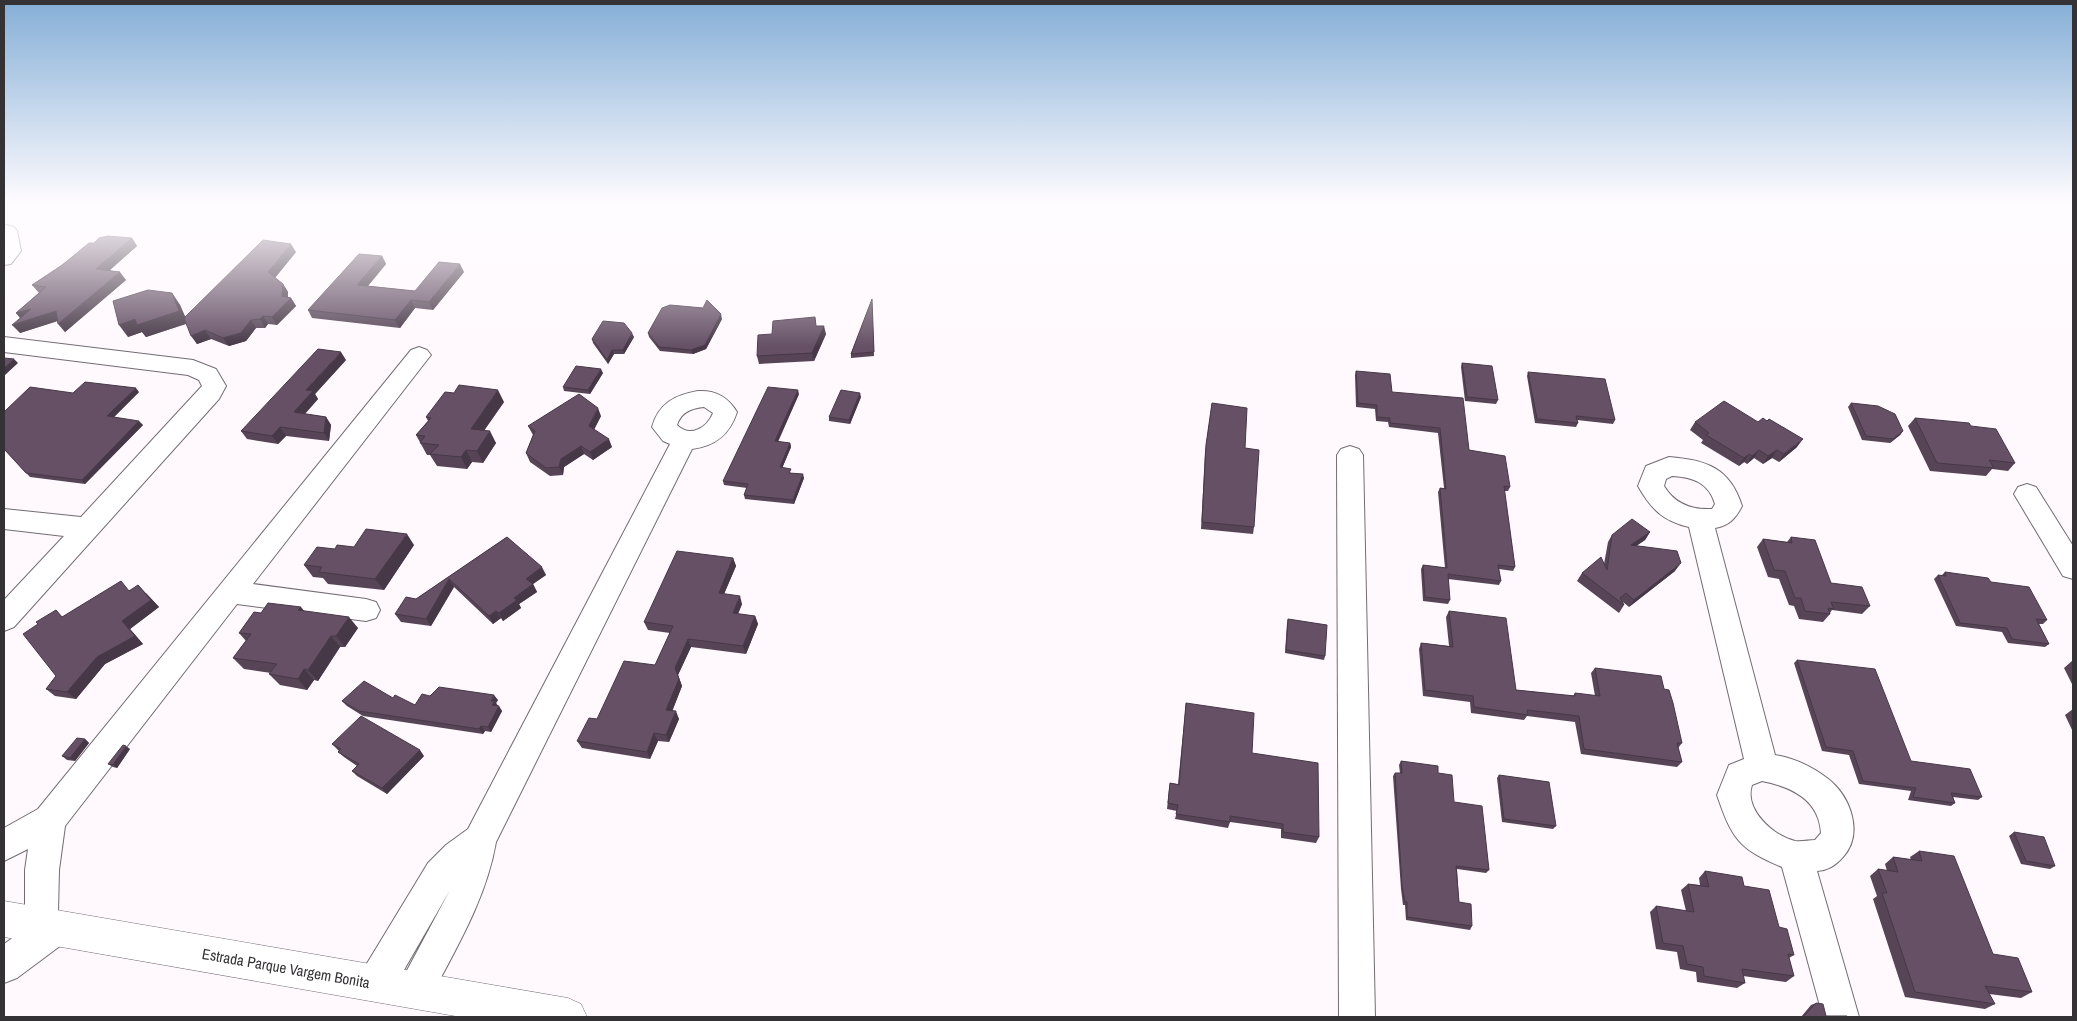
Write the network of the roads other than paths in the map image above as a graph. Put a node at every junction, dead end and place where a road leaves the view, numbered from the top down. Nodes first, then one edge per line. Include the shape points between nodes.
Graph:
1 (4, 344) edge
2 (418, 355) dead end
3 (684, 440) dead end
4 (1350, 455) dead end
5 (2027, 494) dead end
6 (4, 519) edge
7 (1700, 520) dead end
8 (87, 528) junction
9 (2073, 568) edge
10 (230, 592) junction
11 (366, 610) dead end
12 (4, 619) edge
13 (1762, 767) junction
14 (49, 820) junction
15 (480, 840) junction
16 (4, 845) edge
17 (1796, 857) junction
18 (4, 919) edge
19 (49, 927) junction
20 (4, 965) edge
21 (376, 983) junction
22 (415, 990) junction
23 (568, 1017) edge
24 (1357, 1017) edge
25 (1841, 1017) edge

1 - 8 street via 193,368 202,371 214,386
2 - 10 street
3 - 15 street
4 - 24 street
5 - 9 street
6 - 8 street
7 - 13 street
8 - 12 street
10 - 11 street
10 - 14 street
13 - 17 street via 1740,775 1732,795 1742,821 1765,844
13 - 17 street via 1790,772 1818,790 1836,814 1838,839 1823,855
14 - 16 street
14 - 19 street via 42,870
15 - 21 street via 440,874
15 - 22 street via 471,882
17 - 25 street
18 - 19 main road, Estrada Parque Vargem Bonita
19 - 20 street
19 - 21 main road, Estrada Parque Vargem Bonita
21 - 22 main road, Estrada Parque Vargem Bonita
22 - 23 main road, Estrada Parque Vargem Bonita

